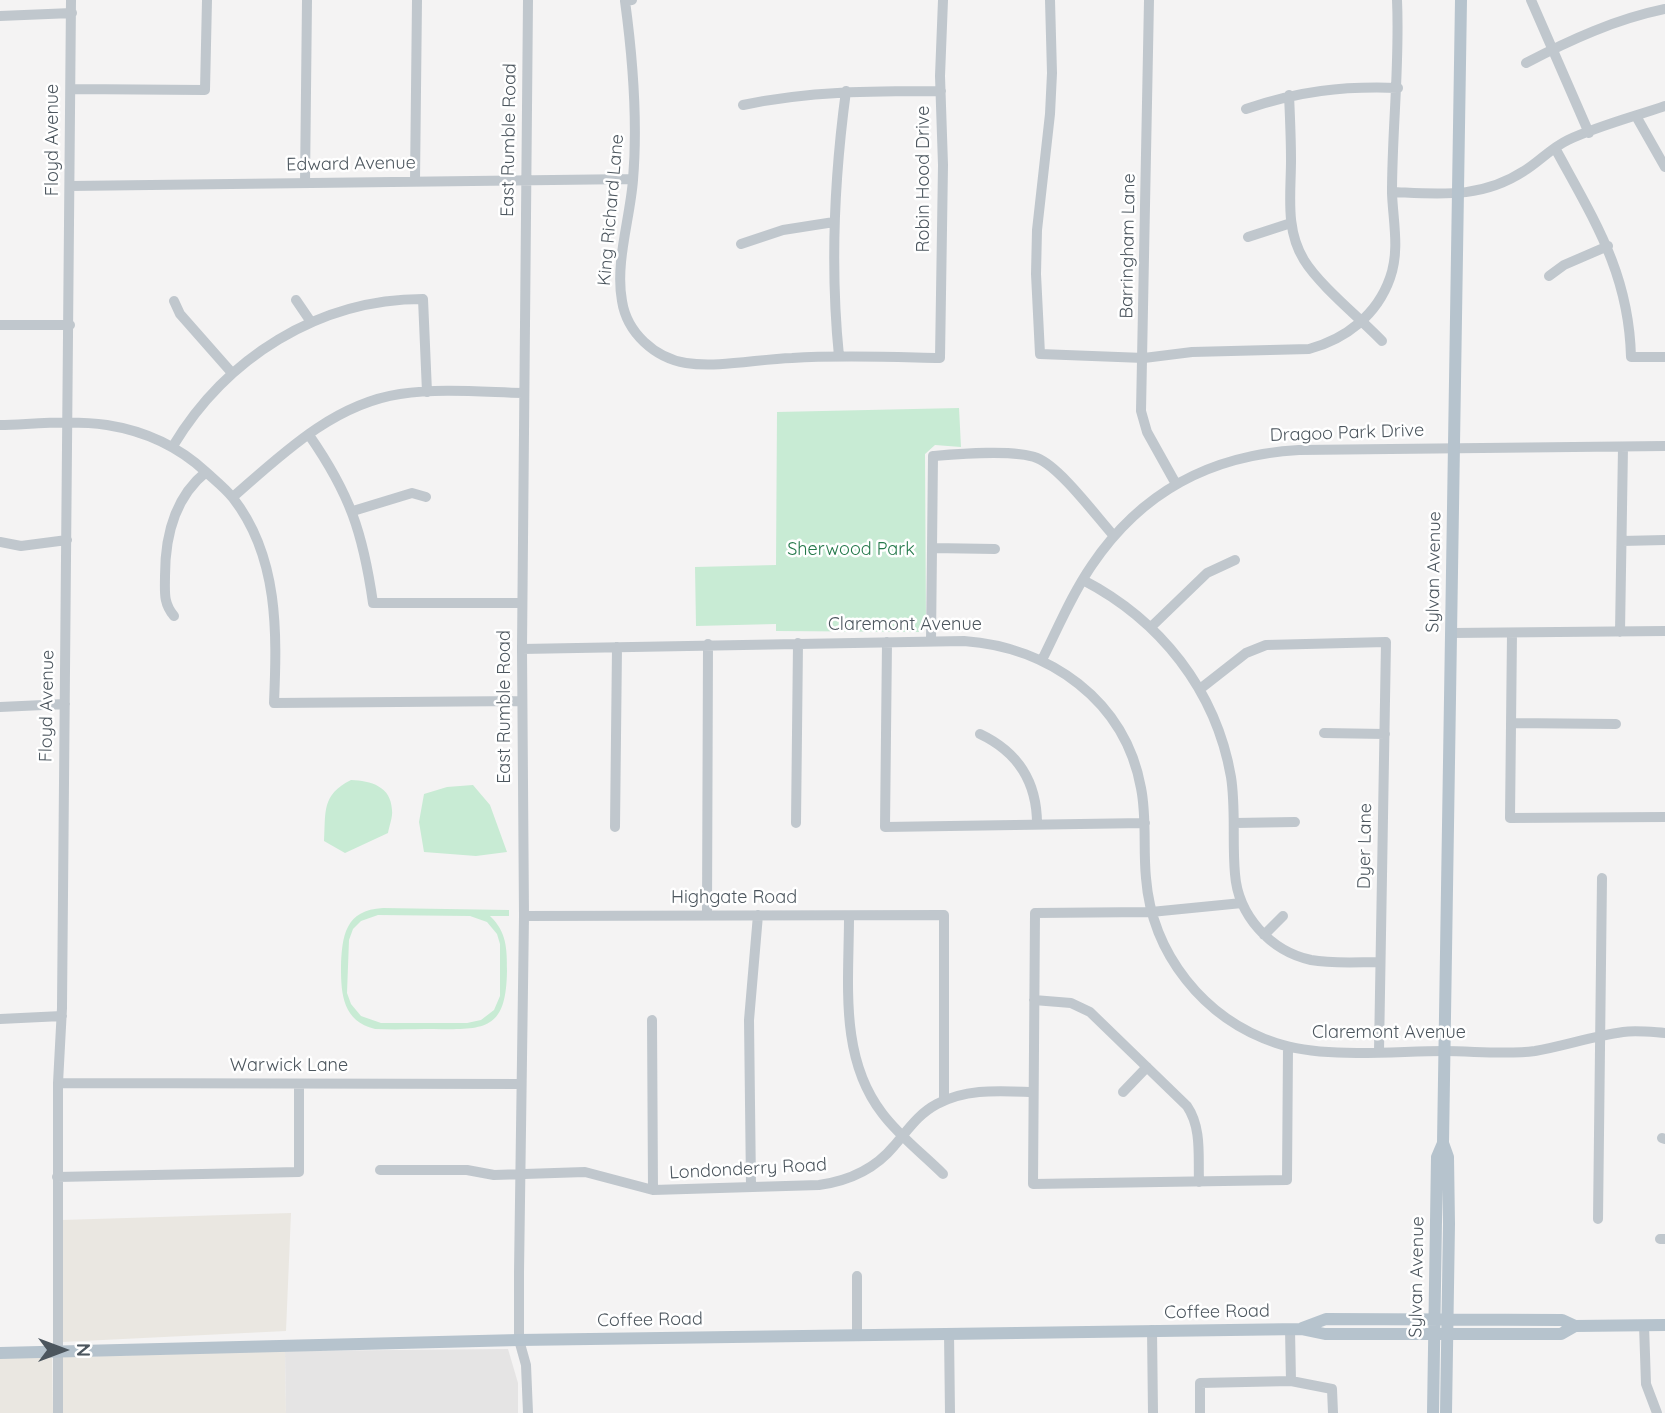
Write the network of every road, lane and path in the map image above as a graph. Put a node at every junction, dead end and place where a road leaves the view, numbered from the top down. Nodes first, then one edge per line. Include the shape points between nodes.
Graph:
1 (71, 0) edge
2 (207, 0) edge
3 (307, 0) edge
4 (417, 0) edge
5 (528, 0) edge
6 (632, 0) edge
7 (943, 0) edge
8 (1050, 0) edge
9 (1149, 0) edge
10 (1397, 0) edge
11 (1461, 0) edge
12 (1531, 0) edge
13 (625, 1) edge
14 (1665, 9) edge
15 (72, 13) junction
16 (0, 16) edge
17 (1553, 49) junction
18 (1526, 63) dead end
19 (1398, 88) junction
20 (71, 89) junction
21 (846, 91) junction
22 (941, 91) junction
23 (1289, 95) junction
24 (743, 105) dead end
25 (1665, 106) edge
26 (1246, 109) dead end
27 (1636, 116) junction
28 (1589, 133) junction
29 (1555, 148) junction
30 (1665, 167) edge
31 (526, 179) junction
32 (633, 179) junction
33 (415, 181) junction
34 (305, 183) junction
35 (70, 186) junction
36 (1392, 192) junction
37 (1458, 195) junction
38 (834, 222) junction
39 (1291, 223) junction
40 (1248, 237) dead end
41 (741, 244) dead end
42 (1608, 246) junction
43 (1549, 276) dead end
44 (296, 299) dead end
45 (174, 302) dead end
46 (1362, 321) junction
47 (311, 322) junction
48 (0, 325) edge
49 (69, 326) junction
50 (1382, 341) dead end
51 (839, 356) junction
52 (1144, 358) junction
53 (1665, 358) edge
54 (232, 373) junction
55 (427, 391) junction
56 (523, 393) junction
57 (68, 422) junction
58 (0, 425) edge
59 (309, 435) junction
60 (173, 446) junction
61 (1665, 446) edge
62 (1623, 447) junction
63 (1453, 448) junction
64 (206, 472) junction
65 (1176, 484) junction
66 (233, 497) junction
67 (426, 497) dead end
68 (353, 511) junction
69 (1114, 536) junction
70 (67, 540) junction
71 (1665, 540) edge
72 (0, 541) edge
73 (1622, 541) junction
74 (932, 548) junction
75 (995, 549) dead end
76 (1235, 560) dead end
77 (1083, 580) junction
78 (522, 603) junction
79 (174, 617) dead end
80 (1152, 627) junction
81 (1665, 631) edge
82 (1620, 632) junction
83 (1451, 633) junction
84 (1512, 633) junction
85 (932, 641) junction
86 (887, 642) junction
87 (798, 643) junction
88 (708, 644) junction
89 (617, 647) junction
90 (522, 649) junction
91 (1042, 660) junction
92 (1200, 689) junction
93 (522, 701) junction
94 (65, 704) junction
95 (0, 707) edge
96 (1511, 723) junction
97 (1616, 724) dead end
98 (1324, 733) dead end
99 (980, 734) dead end
100 (1385, 734) junction
101 (1665, 817) edge
102 (1295, 822) dead end
103 (796, 823) dead end
104 (1145, 823) junction
105 (1235, 823) junction
106 (1037, 824) junction
107 (615, 827) dead end
108 (1602, 878) dead end
109 (1242, 903) junction
110 (1152, 912) junction
111 (707, 915) junction
112 (758, 915) junction
113 (524, 916) junction
114 (849, 916) junction
115 (1283, 916) dead end
116 (1264, 935) junction
117 (1380, 962) junction
118 (1034, 1000) junction
119 (62, 1016) junction
120 (0, 1019) edge
121 (652, 1020) dead end
122 (1665, 1033) edge
123 (1600, 1036) junction
124 (1288, 1047) junction
125 (1379, 1051) junction
126 (1445, 1051) junction
127 (1147, 1068) junction
128 (58, 1083) junction
129 (299, 1084) junction
130 (521, 1084) junction
131 (1033, 1091) junction
132 (1123, 1092) dead end
133 (944, 1100) junction
134 (902, 1135) junction
135 (1443, 1143) junction
136 (380, 1170) dead end
137 (519, 1174) junction
138 (943, 1174) dead end
139 (57, 1177) junction
140 (1199, 1182) junction
141 (751, 1186) junction
142 (653, 1190) junction
143 (1598, 1219) dead end
144 (857, 1276) dead end
145 (1433, 1319) junction
146 (1447, 1319) junction
147 (1644, 1325) junction
148 (1665, 1325) edge
149 (1575, 1326) junction
150 (1296, 1329) junction
151 (1152, 1331) junction
152 (950, 1334) junction
153 (1440, 1334) junction
154 (857, 1335) junction
155 (519, 1340) junction
156 (59, 1351) junction
157 (0, 1353) edge
158 (1291, 1381) junction
159 (58, 1413) edge
160 (528, 1413) edge
161 (950, 1413) edge
162 (1153, 1413) edge
163 (1199, 1413) edge
164 (1333, 1413) edge
165 (1433, 1413) edge
166 (1446, 1413) edge
167 (1657, 1413) edge

1 - 15 street, Floyd Avenue
2 - 20 street via 205,90
3 - 34 street
4 - 33 street
5 - 31 street, East Rumble Road
6 - 13 street
7 - 22 street, Robin Hood Drive
8 - 52 street via 1050,114 1037,230 1040,354
9 - 52 street, Barringham Lane
10 - 19 street
11 - 37 main road, Sylvan Avenue
12 - 17 street
13 - 32 street, King Richard Lane via 634,87
14 - 17 street
15 - 16 street
15 - 20 street, Floyd Avenue
17 - 18 street
17 - 28 street
19 - 23 street via 1334,88
19 - 36 street
20 - 35 street, Floyd Avenue
21 - 22 street
21 - 24 street
21 - 38 street
22 - 51 street, Robin Hood Drive via 940,358
23 - 26 street
23 - 39 street
25 - 27 street
27 - 28 street
27 - 30 street
28 - 29 street
29 - 37 street via 1524,171
29 - 42 street
31 - 32 street, Edward Avenue
31 - 33 street, Edward Avenue
31 - 56 street, East Rumble Road
32 - 51 street, King Richard Lane via 621,300 630,324 652,349 672,359 707,364
33 - 34 street, Edward Avenue
34 - 35 street, Edward Avenue
35 - 49 street, Floyd Avenue
36 - 37 street
36 - 46 street via 1394,266 1384,292
37 - 63 main road, Sylvan Avenue
38 - 41 street via 783,230
38 - 51 street
39 - 40 street
39 - 46 street via 1305,261
42 - 43 street
42 - 53 street via 1625,299 1631,357
44 - 47 street
45 - 54 street
46 - 50 street
46 - 52 street via 1337,339 1309,349
47 - 54 street
47 - 55 street via 361,306 423,299
48 - 49 street
49 - 57 street, Floyd Avenue
52 - 65 street, Barringham Lane via 1143,422
54 - 60 street via 198,409
55 - 56 street
55 - 59 street via 398,394 344,411
56 - 78 street, East Rumble Road
57 - 58 street
57 - 60 street via 121,428
57 - 70 street, Floyd Avenue
59 - 66 street
59 - 68 street
60 - 64 street
61 - 62 street, Dragoo Park Drive
62 - 63 street, Dragoo Park Drive
62 - 73 street
63 - 65 street, Dragoo Park Drive via 1274,451 1232,459
63 - 83 main road, Sylvan Avenue
64 - 66 street
64 - 79 street via 181,504 167,541 165,605
65 - 69 street, Dragoo Park Drive
66 - 93 street via 257,539 271,581 275,703
67 - 68 street via 412,493
68 - 78 street via 367,557 373,603
69 - 74 street via 1051,467 1037,458 1020,454 933,456
69 - 77 street, Dragoo Park Drive
70 - 72 street via 21,546
70 - 94 street, Floyd Avenue
71 - 73 street
73 - 82 street
74 - 75 street
74 - 85 street
76 - 80 street via 1207,573
77 - 80 street
77 - 91 street, Dragoo Park Drive
78 - 90 street, East Rumble Road
80 - 92 street
81 - 82 street
82 - 84 street
83 - 84 street
83 - 126 main road, Sylvan Avenue
84 - 96 street
85 - 86 street, Claremont Avenue
85 - 91 street, Claremont Avenue via 983,642
86 - 87 street, Claremont Avenue
86 - 106 street via 885,827
87 - 88 street, Claremont Avenue
87 - 103 street
88 - 89 street, Claremont Avenue
88 - 111 street
89 - 90 street, Claremont Avenue
89 - 107 street
90 - 93 street, East Rumble Road
91 - 104 street, Claremont Avenue via 1086,690 1122,735 1141,786
92 - 100 street, Dyer Lane via 1246,653 1266,645 1386,642
92 - 105 street via 1226,755
93 - 113 street, East Rumble Road
94 - 95 street
94 - 119 street, Floyd Avenue
96 - 97 street
96 - 101 street via 1510,818
98 - 100 street
99 - 106 street via 1004,748 1026,773 1035,796
100 - 117 street, Dyer Lane
102 - 105 street
104 - 106 street
104 - 110 street, Claremont Avenue
105 - 109 street via 1235,874
108 - 123 street
109 - 110 street
109 - 116 street
110 - 118 street via 1035,913
110 - 124 street, Claremont Avenue via 1177,968 1203,999 1248,1032
111 - 112 street, Highgate Road
111 - 113 street, Highgate Road
112 - 114 street, Highgate Road
112 - 141 street via 749,1020
113 - 130 street, East Rumble Road
114 - 133 street, Highgate Road via 944,915
114 - 134 street via 854,1054 875,1103
115 - 116 street
116 - 117 street via 1310,960
117 - 125 street, Dyer Lane
118 - 127 street via 1081,1006
118 - 131 street
119 - 120 street
119 - 128 street, Floyd Avenue
121 - 142 street
122 - 123 street, Claremont Avenue
123 - 126 street, Claremont Avenue via 1531,1051
123 - 143 street
124 - 125 street, Claremont Avenue
124 - 140 street via 1286,1181
125 - 126 street, Claremont Avenue
126 - 135 main road, Sylvan Avenue
127 - 132 street
127 - 140 street via 1196,1122
128 - 129 street, Warwick Lane
128 - 139 street, Floyd Avenue
129 - 130 street, Warwick Lane
129 - 139 street via 299,1172
130 - 137 street, East Rumble Road
131 - 133 street, Londonderry Road via 970,1092
131 - 140 street via 1033,1184
133 - 134 street, Londonderry Road
134 - 138 street
134 - 141 street, Londonderry Road via 873,1166 844,1180
135 - 145 main road, Sylvan Avenue via 1437,1157
135 - 146 main road, Sylvan Avenue via 1448,1157
136 - 137 street, Londonderry Road
137 - 142 street, Londonderry Road via 585,1172
137 - 155 street, East Rumble Road
139 - 156 street, Floyd Avenue
141 - 142 street, Londonderry Road
144 - 154 street
145 - 146 main road, Coffee Road
145 - 150 main road, Coffee Road via 1326,1319
145 - 153 main road, Sylvan Avenue
146 - 149 main road, Coffee Road via 1562,1320
146 - 153 main road, Sylvan Avenue
147 - 148 main road, Coffee Road
147 - 149 main road, Coffee Road
147 - 167 street via 1646,1384
149 - 153 main road, Coffee Road via 1561,1334
150 - 151 main road, Coffee Road
150 - 153 main road, Coffee Road via 1325,1334
150 - 158 street
151 - 152 main road, Coffee Road
151 - 162 street
152 - 154 main road, Coffee Road
152 - 161 street
153 - 165 main road, Sylvan Avenue
153 - 166 main road, Sylvan Avenue
154 - 155 main road, Coffee Road
155 - 156 main road, Coffee Road
155 - 160 street, East Rumble Road via 526,1365
156 - 157 main road, Coffee Road
156 - 159 street, Floyd Avenue
158 - 163 street via 1200,1383
158 - 164 street via 1332,1389

